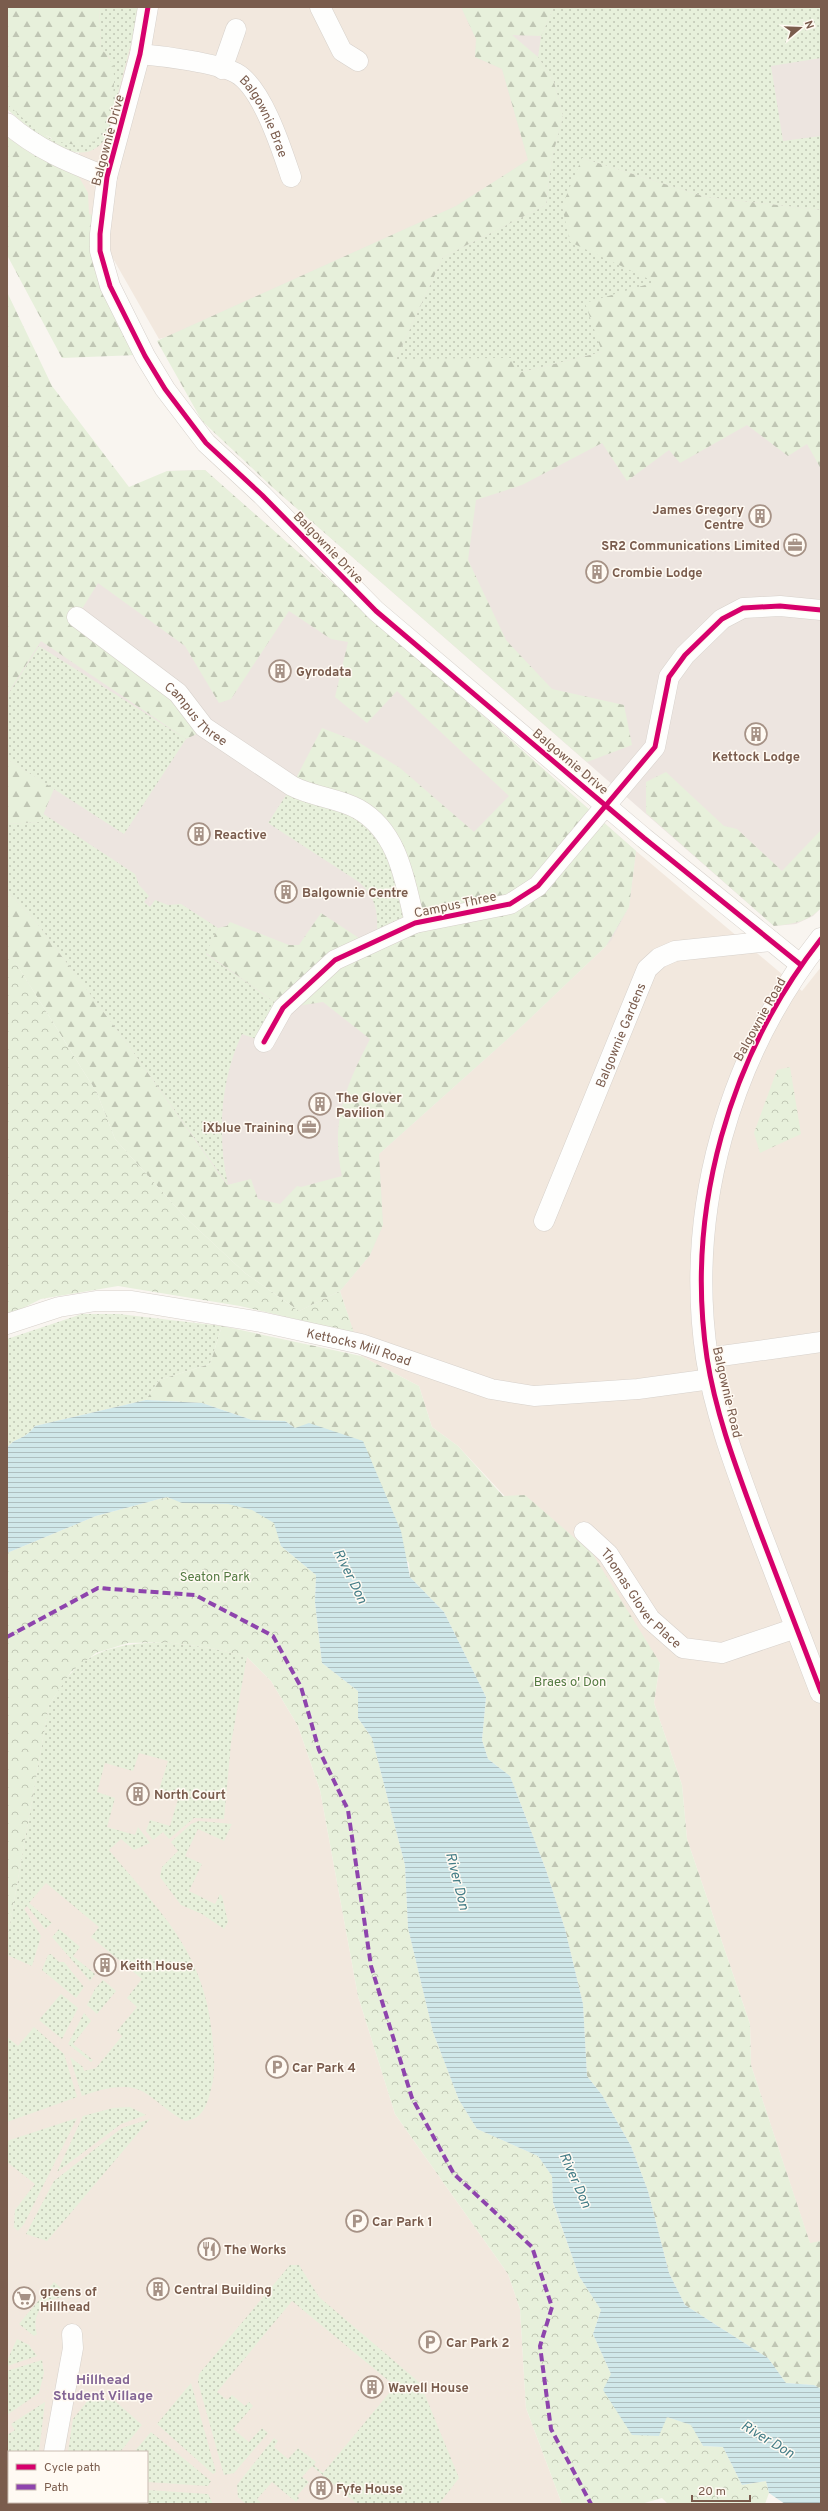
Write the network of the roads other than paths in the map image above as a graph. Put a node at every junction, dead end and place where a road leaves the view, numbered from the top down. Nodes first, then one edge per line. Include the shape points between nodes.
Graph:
1 (148, 7) edge
2 (320, 7) edge
3 (236, 29) dead end
4 (140, 54) junction
5 (358, 61) dead end
6 (222, 69) junction
7 (7, 123) edge
8 (107, 177) junction
9 (291, 177) dead end
10 (821, 610) edge
11 (77, 617) dead end
12 (607, 806) junction
13 (415, 923) junction
14 (821, 939) edge
15 (771, 941) junction
16 (801, 965) junction
17 (264, 1042) dead end
18 (544, 1221) dead end
19 (7, 1324) edge
20 (821, 1342) edge
21 (709, 1369) junction
22 (584, 1532) dead end
23 (796, 1628) junction
24 (821, 1692) edge
25 (72, 2334) dead end
26 (54, 2451) edge

1 - 4 street, Balgownie Drive
2 - 5 street via 342,51
3 - 6 street, Balgownie Brae
4 - 6 street, Balgownie Brae via 164,56
4 - 8 street, Balgownie Drive
6 - 9 street, Balgownie Brae via 235,73 252,88 274,129
7 - 8 street via 56,156
8 - 12 street, Balgownie Drive via 100,251 110,286 145,356 190,424 206,443 262,495 376,611
10 - 12 street, Campus Three via 780,606 743,608 722,619 702,637 669,677 655,747
11 - 13 street, Campus Three via 178,693 204,727 292,786 358,808 376,821 392,844 405,880
12 - 13 street, Campus Three via 538,886 510,904
12 - 15 street, Balgownie Drive
13 - 17 street, Campus Three via 335,960 283,1008
14 - 16 street, Balgownie Road
15 - 16 street, Balgownie Drive
15 - 18 street, Balgownie Gardens via 675,951 659,958 647,969
16 - 21 street, Balgownie Road via 744,1068 718,1144 705,1220 701,1270 702,1315
19 - 21 street, Kettocks Mill Road via 59,1307 96,1301 132,1301 261,1322 361,1344 491,1389 534,1396 638,1389
20 - 21 street, Kettocks Mill Road
21 - 23 street, Balgownie Road via 731,1455
22 - 23 street, Thomas Glover Place via 608,1554 650,1619 683,1648 722,1653
23 - 24 street, Balgownie Road
25 - 26 street via 73,2348

